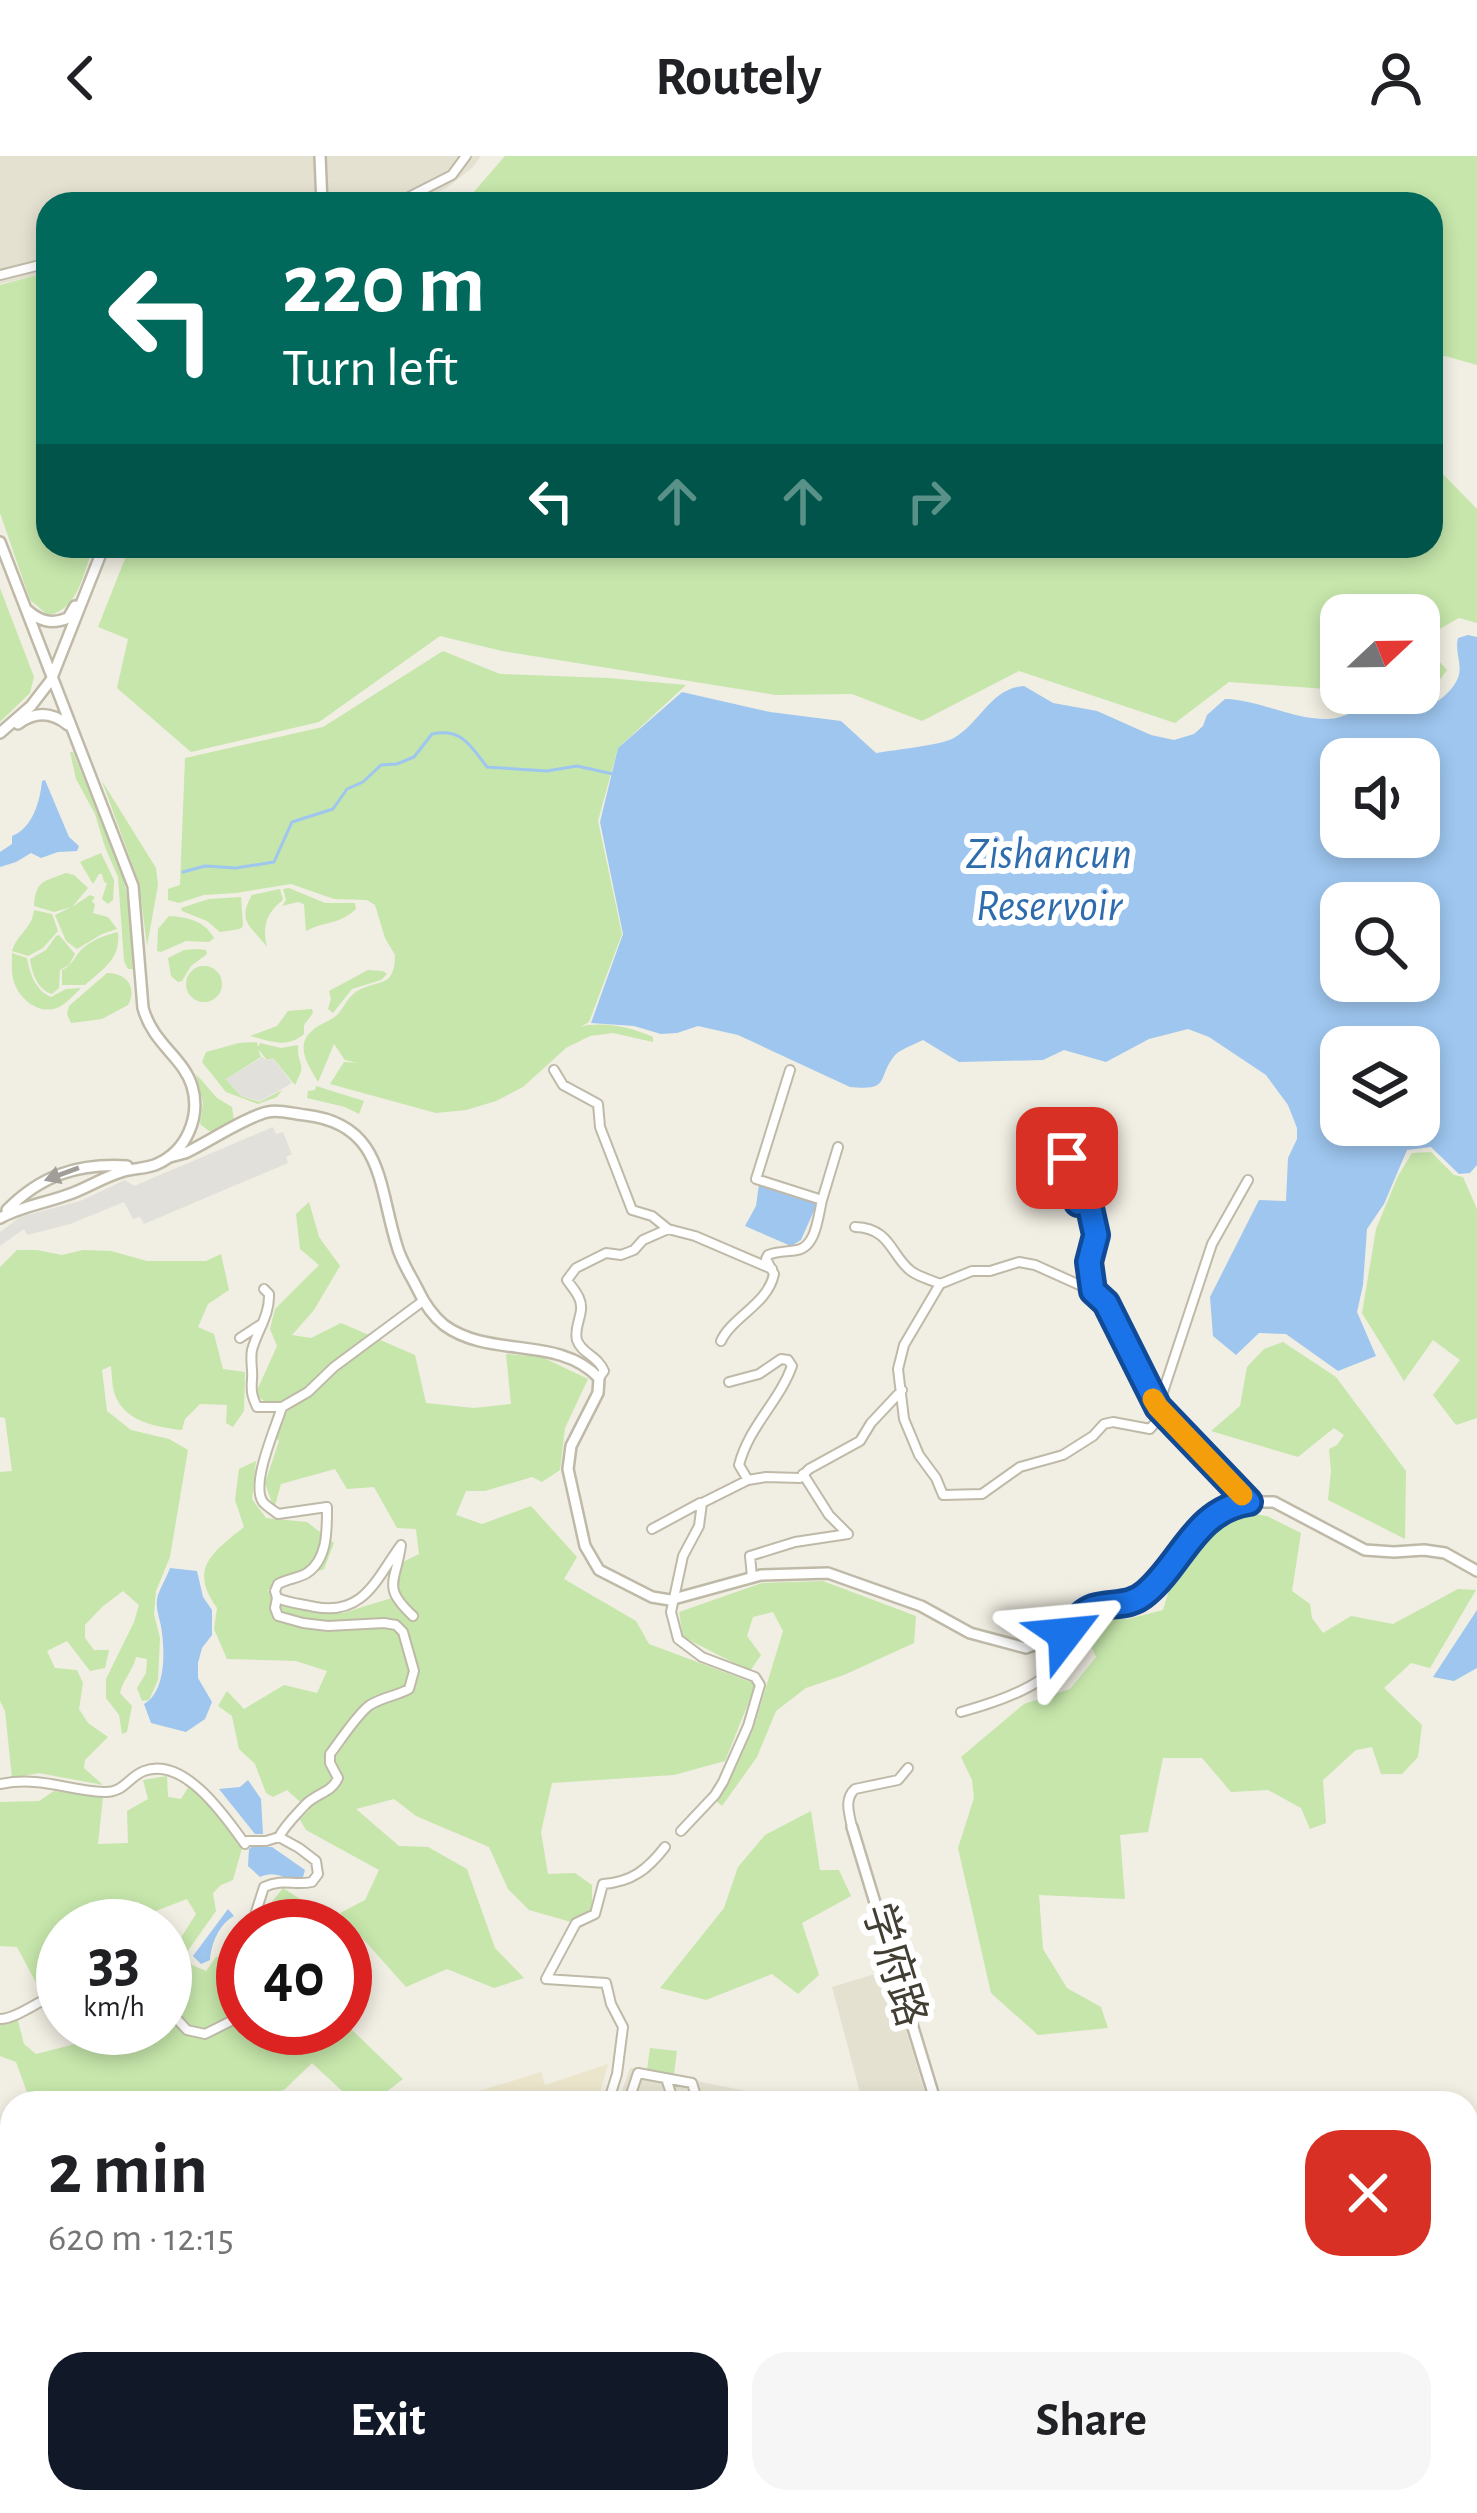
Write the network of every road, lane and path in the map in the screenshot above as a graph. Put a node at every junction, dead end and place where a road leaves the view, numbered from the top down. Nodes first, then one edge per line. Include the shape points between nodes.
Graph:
1 (320, 156) edge
2 (466, 156) edge
3 (322, 192) edge
4 (418, 192) edge
5 (36, 265) edge
6 (0, 275) edge
7 (0, 542) edge
8 (98, 558) edge
9 (99, 558) edge
10 (23, 607) junction
11 (52, 680) junction
12 (71, 728) junction
13 (0, 735) edge
14 (554, 1070) dead end
15 (790, 1070) dead end
16 (193, 1121) junction
17 (217, 1138) junction
18 (838, 1147) dead end
19 (170, 1157) junction
20 (1067, 1158) dead end
21 (138, 1168) junction
22 (1248, 1180) dead end
23 (822, 1200) junction
24 (0, 1218) edge
25 (855, 1228) dead end
26 (668, 1229) junction
27 (772, 1269) junction
28 (940, 1284) junction
29 (264, 1289) dead end
30 (1093, 1291) junction
31 (423, 1301) junction
32 (262, 1324) junction
33 (240, 1338) dead end
34 (722, 1341) dead end
35 (599, 1378) junction
36 (729, 1382) dead end
37 (902, 1390) junction
38 (283, 1407) junction
39 (1161, 1410) junction
40 (803, 1474) junction
41 (748, 1480) junction
42 (702, 1502) junction
43 (1249, 1502) junction
44 (652, 1529) dead end
45 (1477, 1571) edge
46 (752, 1577) junction
47 (277, 1598) junction
48 (676, 1598) junction
49 (1083, 1613) junction
50 (413, 1616) dead end
51 (961, 1712) dead end
52 (908, 1768) dead end
53 (0, 1784) edge
54 (852, 1827) joint
55 (681, 1831) dead end
56 (279, 1837) junction
57 (665, 1847) dead end
58 (260, 1899) edge
59 (36, 2003) edge
60 (0, 2019) edge
61 (666, 2078) junction
62 (612, 2091) edge
63 (632, 2091) edge
64 (670, 2091) edge
65 (694, 2091) edge
66 (932, 2091) edge

1 - 3 street
2 - 4 street via 452,175
5 - 6 street
7 - 10 street
8 - 10 street via 68,618 50,622
9 - 11 street
10 - 11 street
11 - 12 street
11 - 13 street
12 - 13 street via 33,715
12 - 16 street via 133,886 143,1008 191,1083
14 - 26 street via 563,1085 598,1104 632,1210
15 - 23 street via 756,1179
16 - 17 street
16 - 19 street
17 - 19 street
17 - 31 street via 268,1111 331,1120 359,1138 378,1168 396,1243
18 - 23 street
19 - 21 street
20 - 30 street via 1063,1165 1078,1203 1088,1199 1096,1235
21 - 24 street
21 -> 24 street via 71,1169 41,1182
22 - 39 street via 1212,1244
23 - 27 street via 808,1245 768,1255
25 - 28 street via 883,1238 912,1272
26 - 27 street
26 - 35 street via 569,1274 581,1305 577,1339 600,1360
27 - 34 street via 772,1287
28 - 30 street via 1019,1262
28 - 37 street via 904,1345
29 - 32 street via 269,1307
30 - 39 street
31 - 35 street via 444,1325 478,1341 544,1349
31 - 38 street
32 - 33 street
32 - 38 street via 251,1394 257,1407
35 - 48 street via 568,1469 585,1546 599,1570 652,1597
36 - 41 street via 782,1359 792,1366 746,1440 739,1465
37 - 39 street via 904,1419 943,1496 982,1494 1020,1467 1063,1455 1104,1424 1150,1429
37 - 40 street via 860,1441
38 - 47 street via 258,1490 278,1514 327,1507 327,1534 321,1556 308,1572 278,1584
39 - 43 street
40 - 41 street
40 - 46 street via 848,1534 750,1556
41 - 42 street
42 - 44 street
42 - 48 street
43 - 45 street via 1274,1502 1365,1550 1445,1553
43 - 49 street via 1217,1514 1139,1599
46 - 48 street
46 - 49 street via 828,1573 1026,1648 1065,1634
47 - 50 street via 346,1607 370,1591 401,1545 392,1591
47 - 56 street via 278,1616 302,1624 396,1625 414,1671 409,1689 360,1712 329,1754 335,1787
48 - 55 street via 678,1640 760,1685 723,1782
49 - 51 street via 1053,1673
52 - 54 street via 898,1780 850,1793
53 - 56 street via 39,1780 105,1792 147,1769 172,1769 245,1844
54 - 66 street, 学府路
56 - 58 street via 316,1861 318,1874 299,1885 280,1880
57 - 62 street via 636,1876 603,1885 595,1914 576,1923 546,1979 606,1983 623,2027
59 - 60 street
61 - 63 street via 638,2073
61 - 64 street
61 - 65 street via 692,2083

